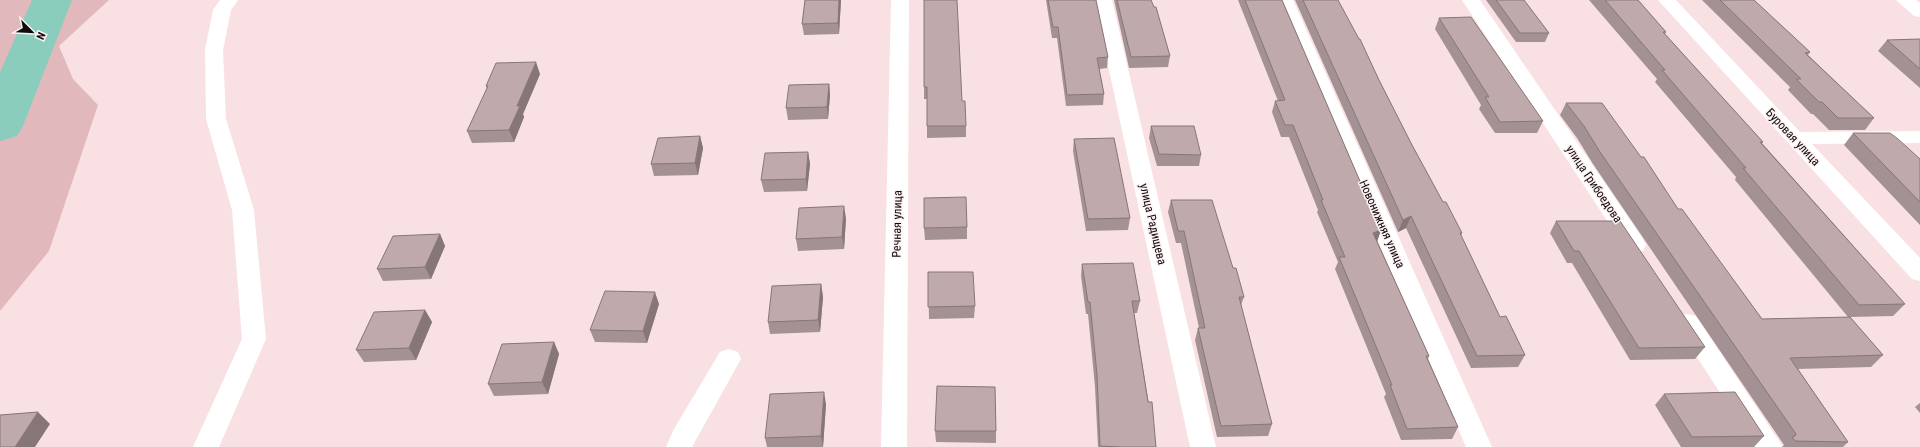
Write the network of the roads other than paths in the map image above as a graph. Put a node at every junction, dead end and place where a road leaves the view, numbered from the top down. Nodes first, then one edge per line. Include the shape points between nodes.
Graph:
1 (229, 0) edge
2 (900, 0) edge
3 (1103, 0) edge
4 (1284, 0) edge
5 (1470, 0) edge
6 (1667, 0) edge
7 (1905, 0) edge
8 (1920, 12) edge
9 (1920, 137) edge
10 (1794, 138) junction
11 (1647, 263) edge
12 (1920, 273) edge
13 (1678, 309) edge
14 (729, 359) dead end
15 (206, 447) edge
16 (679, 447) edge
17 (894, 447) edge
18 (1203, 447) edge
19 (1479, 447) edge
20 (1770, 447) edge

1 - 15 street via 222,10 214,50 216,119 243,210 254,339
2 - 17 street, Речная улица
3 - 18 street, улица Радищева
4 - 19 street, Новонижняя улица
5 - 11 street, улица Грибоедова
6 - 10 street, Буровая улица
7 - 8 street
9 - 10 street
10 - 12 street, Буровая улица
13 - 20 street
14 - 16 street

